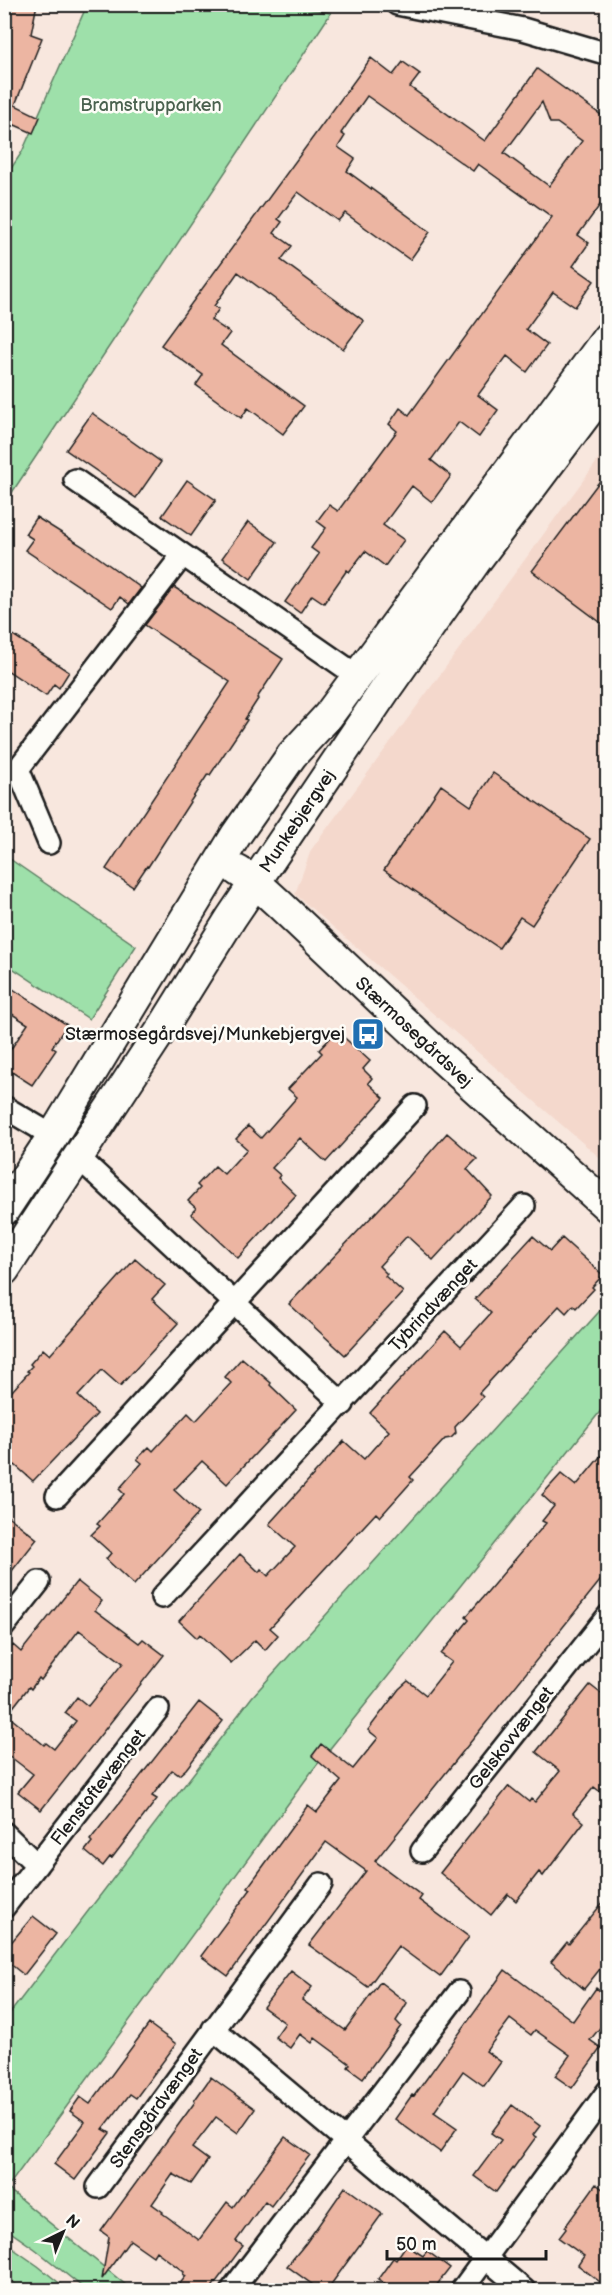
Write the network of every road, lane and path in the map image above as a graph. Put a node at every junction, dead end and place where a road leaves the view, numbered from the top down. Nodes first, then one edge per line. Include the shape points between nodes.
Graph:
1 (397, 4) edge
2 (608, 54) edge
3 (608, 337) edge
4 (608, 385) edge
5 (75, 480) dead end
6 (182, 556) junction
7 (356, 675) junction
8 (328, 716) junction
9 (49, 843) dead end
10 (220, 859) junction
11 (255, 882) junction
12 (415, 1106) dead end
13 (4, 1107) edge
14 (53, 1136) junction
15 (78, 1157) junction
16 (524, 1206) dead end
17 (608, 1207) edge
18 (4, 1210) edge
19 (4, 1270) edge
20 (235, 1303) junction
21 (343, 1404) junction
22 (57, 1496) dead end
23 (39, 1582) dead end
24 (162, 1597) dead end
25 (605, 1624) edge
26 (4, 1626) edge
27 (158, 1709) dead end
28 (4, 1833) edge
29 (422, 1851) dead end
30 (37, 1865) junction
31 (321, 1884) dead end
32 (4, 1907) edge
33 (459, 1992) dead end
34 (213, 2029) junction
35 (608, 2091) edge
36 (346, 2141) junction
37 (98, 2187) dead end
38 (484, 2259) junction
39 (232, 2290) edge
40 (462, 2290) edge
41 (524, 2290) edge

1 - 2 street via 523,29
3 - 7 street
4 - 11 street, Munkebjergvej via 462,580
5 - 6 street
6 - 7 street
6 - 9 street via 18,769
7 - 8 street
8 - 10 street via 292,755
8 - 11 street via 308,764 243,864
10 - 11 street, Stærmosegårdsvej
10 - 14 street
11 - 15 street, Munkebjergvej
11 - 17 street, Stærmosegårdsvej via 434,1051
12 - 20 street
13 - 14 street
14 - 18 street
15 - 19 street, Munkebjergvej
15 - 20 street
16 - 21 street, Tybrindvænget
20 - 21 street
20 - 22 street
21 - 24 street, Tybrindvænget
23 - 26 street
25 - 29 street, Gelskovvænget
27 - 30 street, Flenstoftevænget
28 - 30 street
30 - 32 street, Flenstoftevænget
31 - 34 street, Stensgårdvænget
33 - 36 street
34 - 36 street, Stensgårdvænget
34 - 37 street, Stensgårdvænget
35 - 38 street
36 - 38 street, Stensgårdvænget
36 - 39 street
38 - 40 street
38 - 41 street, Stensgårdvænget

